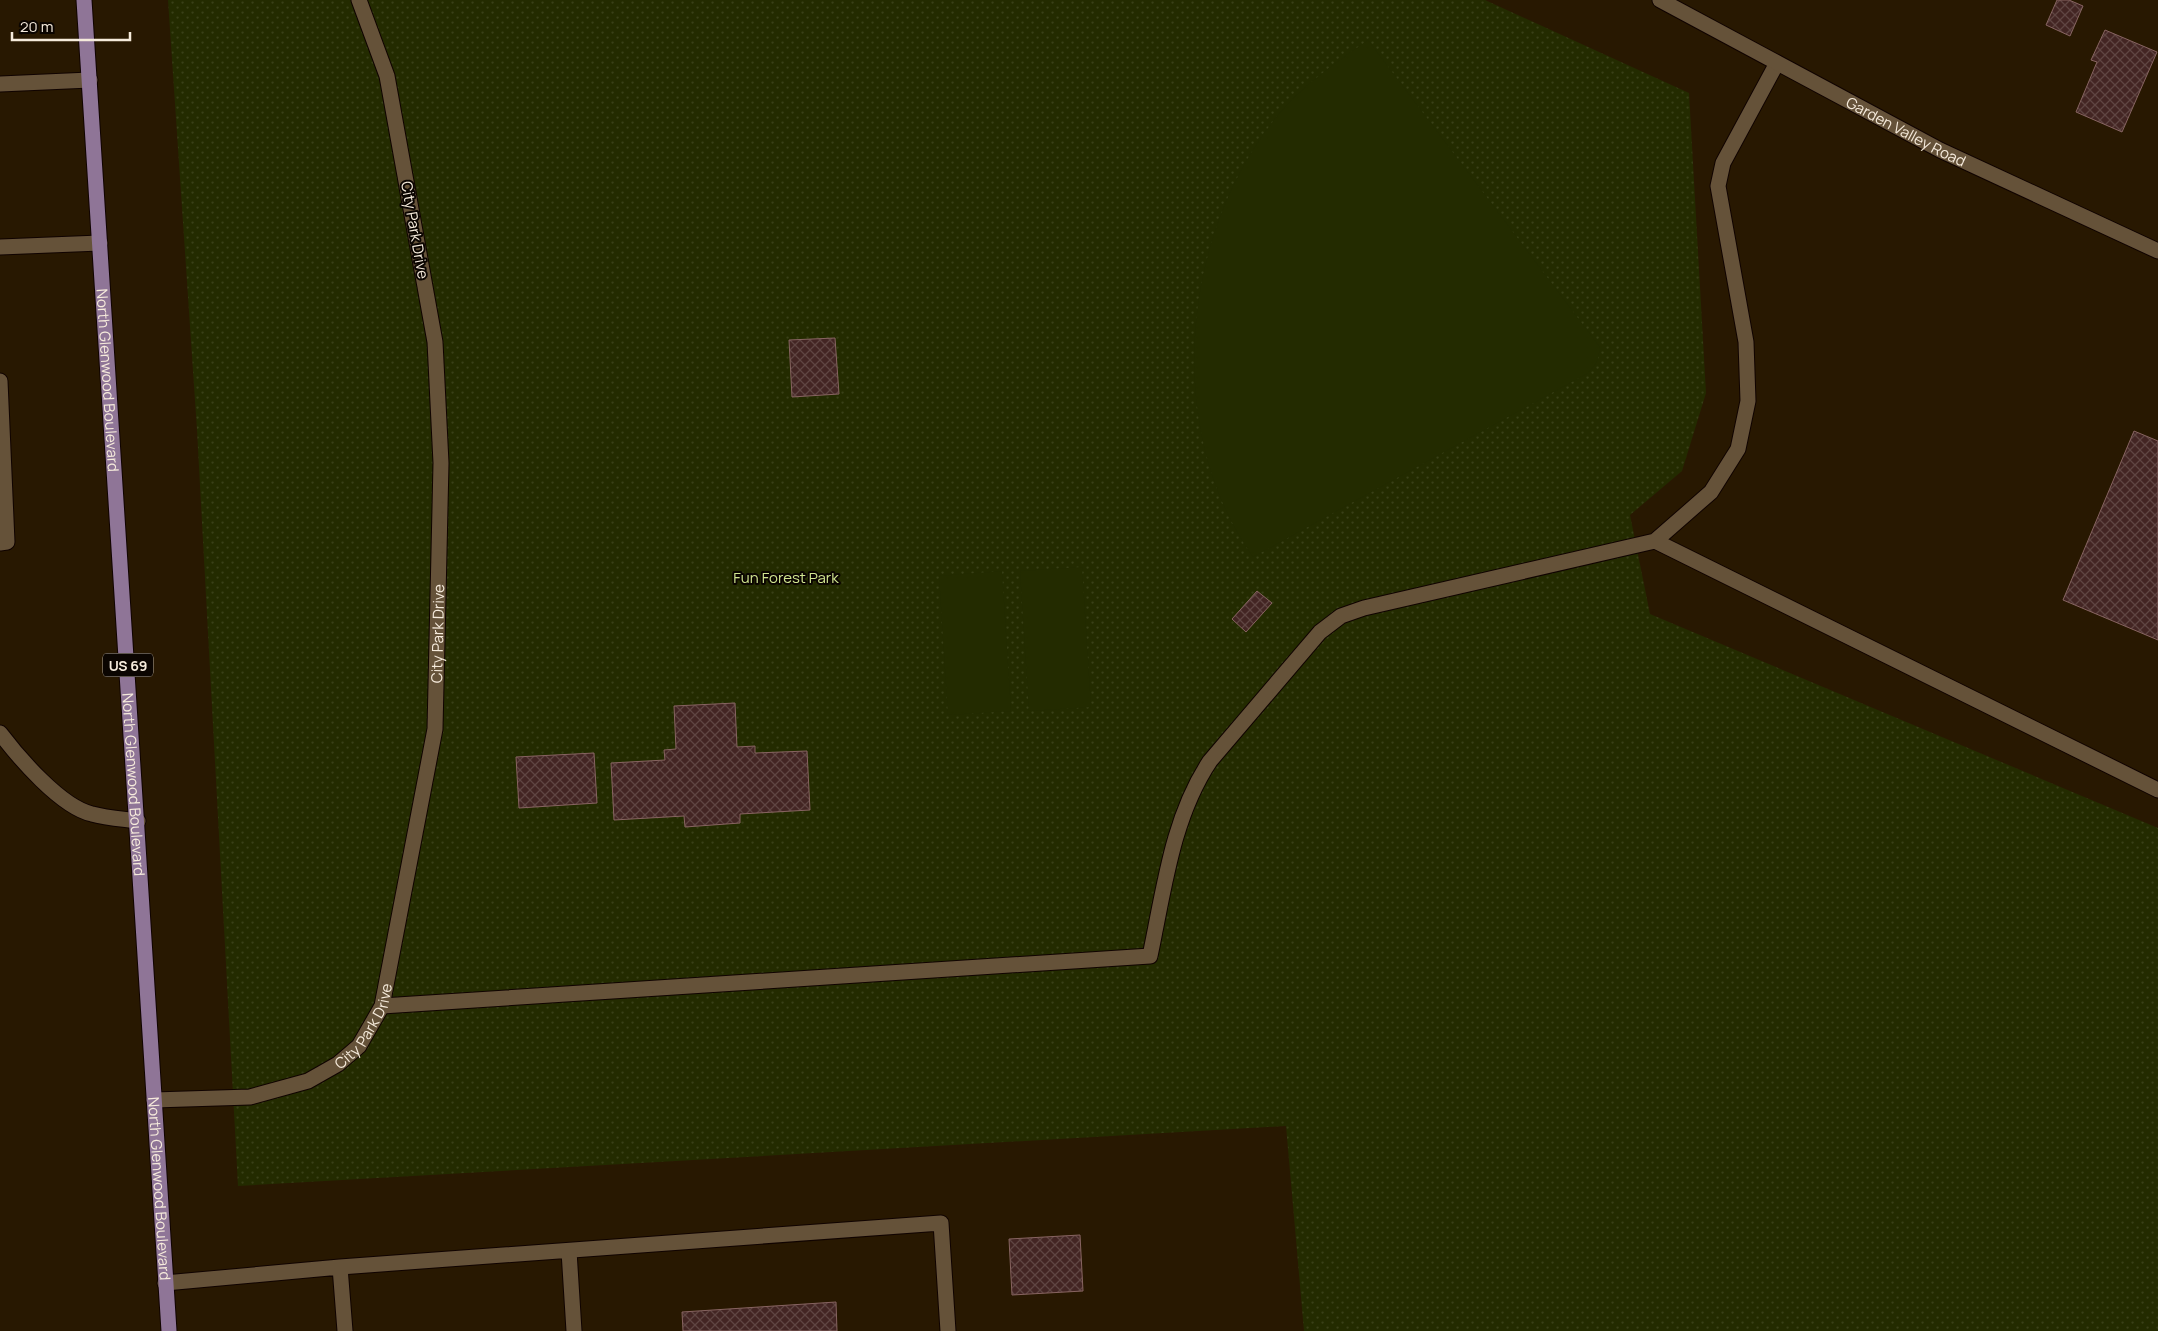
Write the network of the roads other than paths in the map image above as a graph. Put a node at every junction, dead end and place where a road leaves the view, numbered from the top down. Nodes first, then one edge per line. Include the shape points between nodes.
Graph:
1 (84, 0) edge
2 (359, 0) edge
3 (1660, 0) edge
4 (1776, 63) junction
5 (90, 80) junction
6 (0, 84) edge
7 (100, 243) junction
8 (0, 247) edge
9 (2158, 251) edge
10 (0, 381) edge
11 (0, 399) edge
12 (1655, 541) junction
13 (0, 543) edge
14 (0, 733) edge
15 (2158, 790) edge
16 (138, 820) junction
17 (382, 1006) junction
18 (154, 1100) junction
19 (569, 1250) junction
20 (340, 1267) junction
21 (165, 1283) junction
22 (169, 1331) edge
23 (345, 1331) edge
24 (574, 1331) edge
25 (948, 1331) edge

1 - 5 main road, North Glenwood Boulevard / US 69
2 - 17 street, City Park Drive via 387,76 435,342 442,463 435,729
3 - 4 street, Garden Valley Road
4 - 9 street, Garden Valley Road via 1940,150
4 - 12 street via 1723,163 1718,186 1746,342 1748,401 1738,449 1711,492
5 - 6 street
5 - 7 main road, North Glenwood Boulevard / US 69
7 - 8 street
7 - 16 main road, North Glenwood Boulevard / US 69
10 - 11 street
11 - 13 street via 7,542
12 - 15 street
12 - 17 street via 1364,608 1342,616 1320,632 1195,782 1176,837 1150,956
14 - 16 street via 18,757 61,798 90,814
16 - 18 main road, North Glenwood Boulevard / US 69
17 - 18 street, City Park Drive via 359,1046 338,1064 308,1081 250,1097
18 - 21 main road, North Glenwood Boulevard / US 69
19 - 20 street
19 - 24 street
19 - 25 street via 941,1223
20 - 21 street
20 - 23 street
21 - 22 main road, North Glenwood Boulevard / US 69

